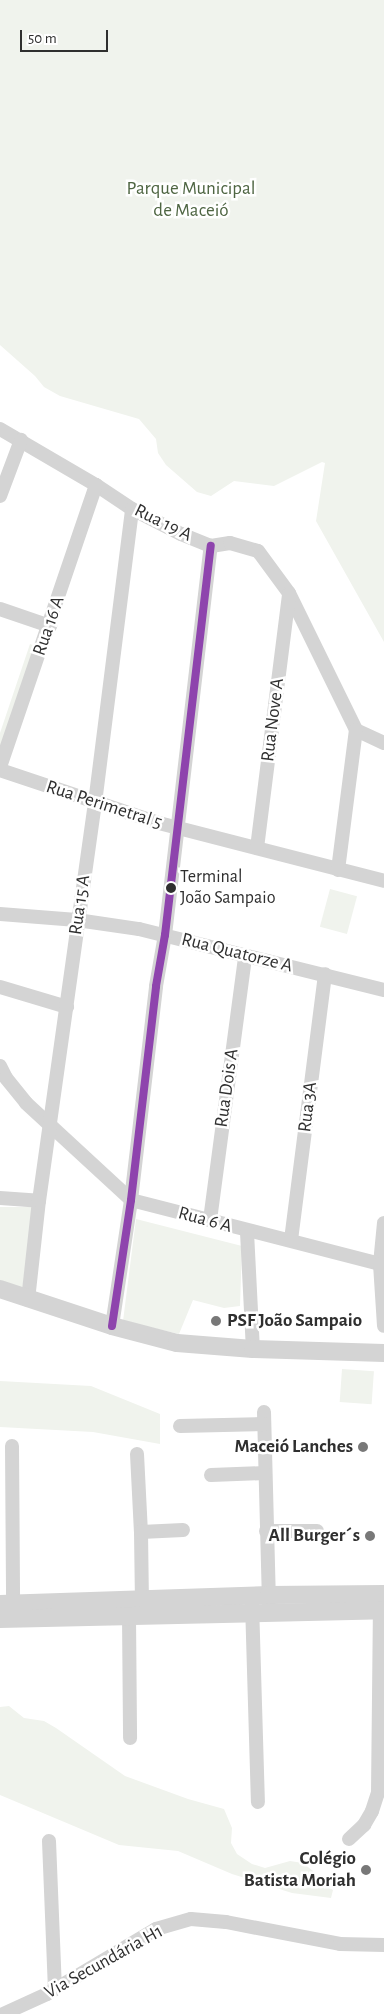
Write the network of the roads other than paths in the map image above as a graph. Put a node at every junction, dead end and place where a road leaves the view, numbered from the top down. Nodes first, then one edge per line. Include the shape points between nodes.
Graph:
1 (0, 429) edge
2 (21, 440) junction
3 (3, 483) edge
4 (96, 485) junction
5 (0, 496) edge
6 (132, 510) junction
7 (211, 546) junction
8 (289, 593) junction
9 (0, 609) edge
10 (50, 626) junction
11 (356, 730) junction
12 (384, 743) edge
13 (0, 769) edge
14 (95, 803) junction
15 (179, 828) junction
16 (257, 848) junction
17 (338, 870) junction
18 (384, 881) edge
19 (0, 914) edge
20 (77, 920) junction
21 (165, 935) junction
22 (245, 957) junction
23 (325, 974) junction
24 (0, 986) edge
25 (384, 990) edge
26 (67, 1007) junction
27 (0, 1066) edge
28 (51, 1126) junction
29 (0, 1198) edge
30 (131, 1200) junction
31 (39, 1201) junction
32 (210, 1220) junction
33 (384, 1223) edge
34 (247, 1232) junction
35 (290, 1240) junction
36 (382, 1264) edge
37 (0, 1289) edge
38 (28, 1300) junction
39 (112, 1326) junction
40 (384, 1326) edge
41 (253, 1349) junction
42 (384, 1353) edge
43 (180, 1426) dead end
44 (12, 1446) dead end
45 (137, 1454) dead end
46 (265, 1473) junction
47 (211, 1475) dead end
48 (183, 1530) dead end
49 (266, 1531) junction
50 (317, 1531) dead end
51 (141, 1532) junction
52 (142, 1601) junction
53 (382, 1602) edge
54 (6, 1604) edge
55 (261, 1604) junction
56 (129, 1616) junction
57 (0, 1619) edge
58 (130, 1738) dead end
59 (258, 1802) dead end
60 (349, 1839) dead end
61 (49, 1841) dead end
62 (384, 1945) edge
63 (55, 1989) junction
64 (3, 2014) edge

1 - 2 street, Rua 19 A
2 - 3 street
2 - 4 street, Rua 19 A
3 - 5 street
4 - 6 street, Rua 19 A
4 - 10 street, Rua 16 A
6 - 7 street, Rua 19 A
6 - 14 street, Rua 15 A
7 - 8 street, Rua 19 A via 230,543 258,551
7 - 15 street
8 - 11 street, Rua 19 A
8 - 16 street, Rua Nove A
9 - 10 street
10 - 13 street, Rua 16 A
11 - 12 street
11 - 17 street
13 - 14 street, Rua Perimetral 5
14 - 15 street, Rua Perimetral 5
14 - 20 street, Rua 15 A
15 - 16 street, Rua Perimetral 5
15 - 21 street
16 - 17 street, Rua Perimetral 5
17 - 18 street, Rua Perimetral 5
19 - 20 street, Rua Quatorze A
20 - 21 street, Rua Quatorze A
20 - 26 street, Rua 15 A
21 - 22 street, Rua Quatorze A
21 - 30 street
22 - 23 street, Rua Quatorze A
22 - 32 street, Rua Dois A
23 - 25 street, Rua Quatorze A
23 - 35 street, Rua 3A
24 - 26 street
26 - 28 street, Rua 15 A
27 - 28 street, Rua 6 A via 26,1103
28 - 30 street, Rua 6 A
28 - 31 street, Rua 15 A
29 - 31 street
30 - 32 street, Rua 6 A
30 - 39 street
31 - 38 street, Rua 15 A
32 - 34 street, Rua 6 A
33 - 36 street
34 - 35 street, Rua 6 A
34 - 41 street
35 - 36 street, Rua 6 A
36 - 40 street
37 - 38 street
38 - 39 street
39 - 41 street via 178,1343
41 - 42 street
43 - 46 street via 264,1418
44 - 54 street
45 - 51 street
46 - 47 street
46 - 49 street
48 - 51 street
49 - 50 street
49 - 55 street
51 - 52 street
52 - 54 street
52 - 55 street
53 - 55 street
53 - 60 street via 378,1793 364,1825
55 - 56 street
55 - 59 street
56 - 57 street
56 - 58 street
61 - 63 street
62 - 63 street, Via Secundária H1 via 340,1944 226,1922 191,1919 156,1928
63 - 64 street, Via Secundária H1

